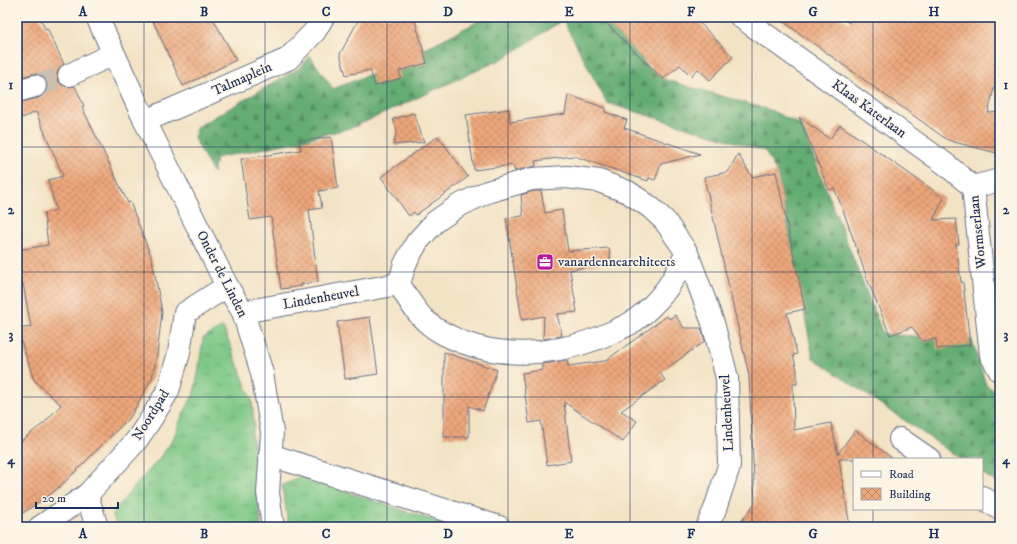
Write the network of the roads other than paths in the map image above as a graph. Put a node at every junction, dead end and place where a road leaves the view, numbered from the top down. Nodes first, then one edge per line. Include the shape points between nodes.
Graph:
1 (97, 17) edge
2 (323, 17) edge
3 (741, 17) edge
4 (113, 54) junction
5 (69, 75) tunnel mouth
6 (145, 121) junction
7 (1000, 180) edge
8 (973, 187) junction
9 (687, 253) junction
10 (399, 284) junction
11 (227, 286) junction
12 (243, 312) junction
13 (1000, 371) edge
14 (900, 439) dead end
15 (270, 455) junction
16 (927, 458) edge
17 (87, 495) junction
18 (983, 498) edge
19 (1000, 509) edge
20 (40, 527) edge
21 (98, 527) edge
22 (273, 527) edge
23 (498, 527) edge
24 (707, 527) edge

1 - 4 street, Onder de Linden
2 - 6 street, Talmaplein via 315,30 288,59
3 - 8 street, Klaas Katerlaan
4 - 5 street
4 - 6 street, Onder de Linden
6 - 11 street, Onder de Linden
7 - 8 street
8 - 13 street, Wormserlaan via 991,355
9 - 10 street via 671,283 656,301 631,323 597,340 547,351 496,351 472,346 445,335 428,323
9 - 10 street, Lindenheuvel via 665,221 628,192 593,180 567,177 532,179 487,192 458,206 435,222 417,242 405,264
9 - 24 street, Lindenheuvel via 714,323 727,378 729,466
10 - 12 street, Lindenheuvel
11 - 12 street, Onder de Linden
11 - 17 street, Noordpad via 185,312 179,353 168,391 136,441
12 - 15 street, Onder de Linden via 262,374 272,432
14 - 16 street
15 - 22 street, Onder de Linden via 268,493
15 - 23 street
17 - 20 street, Noordpad
17 - 21 street
18 - 19 street

